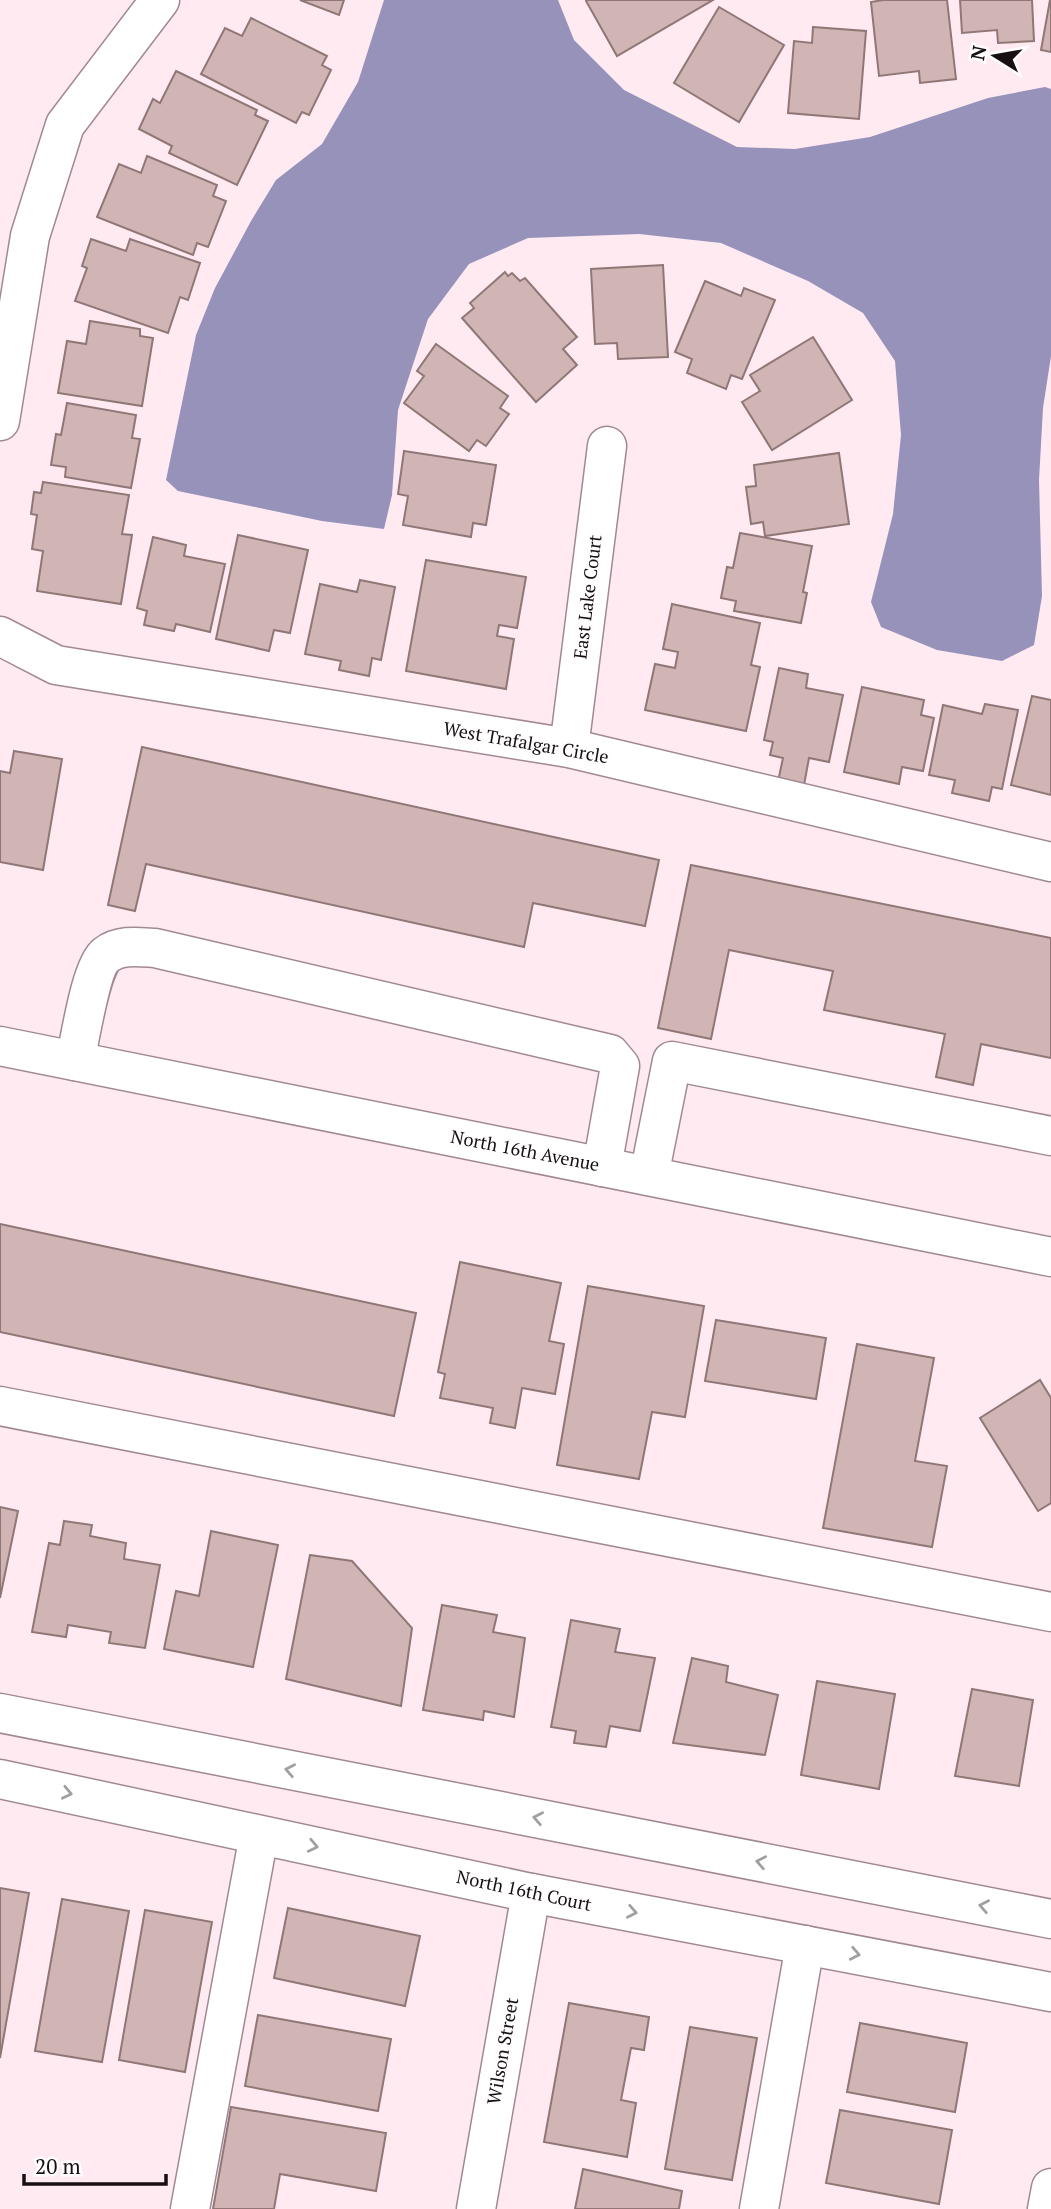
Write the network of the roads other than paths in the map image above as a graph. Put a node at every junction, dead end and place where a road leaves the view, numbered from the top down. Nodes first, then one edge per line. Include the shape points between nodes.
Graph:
1 (160, 0) edge
2 (0, 421) edge
3 (607, 446) dead end
4 (0, 636) edge
5 (569, 748) junction
6 (1051, 862) edge
7 (0, 1046) edge
8 (75, 1061) junction
9 (1051, 1136) edge
10 (602, 1167) junction
11 (649, 1176) junction
12 (1051, 1257) edge
13 (0, 1406) edge
14 (1051, 1612) edge
15 (0, 1713) edge
16 (0, 1779) edge
17 (259, 1835) junction
18 (531, 1893) junction
19 (1051, 1919) edge
20 (805, 1945) junction
21 (1051, 1992) edge
22 (1051, 2188) edge
23 (190, 2209) edge
24 (476, 2209) edge
25 (759, 2209) edge
26 (1047, 2209) edge

1 - 2 street via 65,125 30,236
3 - 5 street, East Lake Court
4 - 5 street, West Trafalgar Circle via 56,665
5 - 6 street, West Trafalgar Circle
7 - 8 street, North 16th Avenue
8 - 10 street, North 16th Avenue
8 - 10 street via 96,971 106,955 129,946 155,948 610,1054 620,1066
9 - 11 street via 672,1061
10 - 11 street, North 16th Avenue
11 - 12 street, North 16th Avenue
13 - 14 street
19 -> 15 street
16 -> 17 street, North 16th Court
17 -> 18 street, North 16th Court
17 - 23 street
18 -> 20 street, North 16th Court
18 - 24 street, Wilson Street
20 -> 21 street, North 16th Court
20 - 25 street
22 - 26 street

